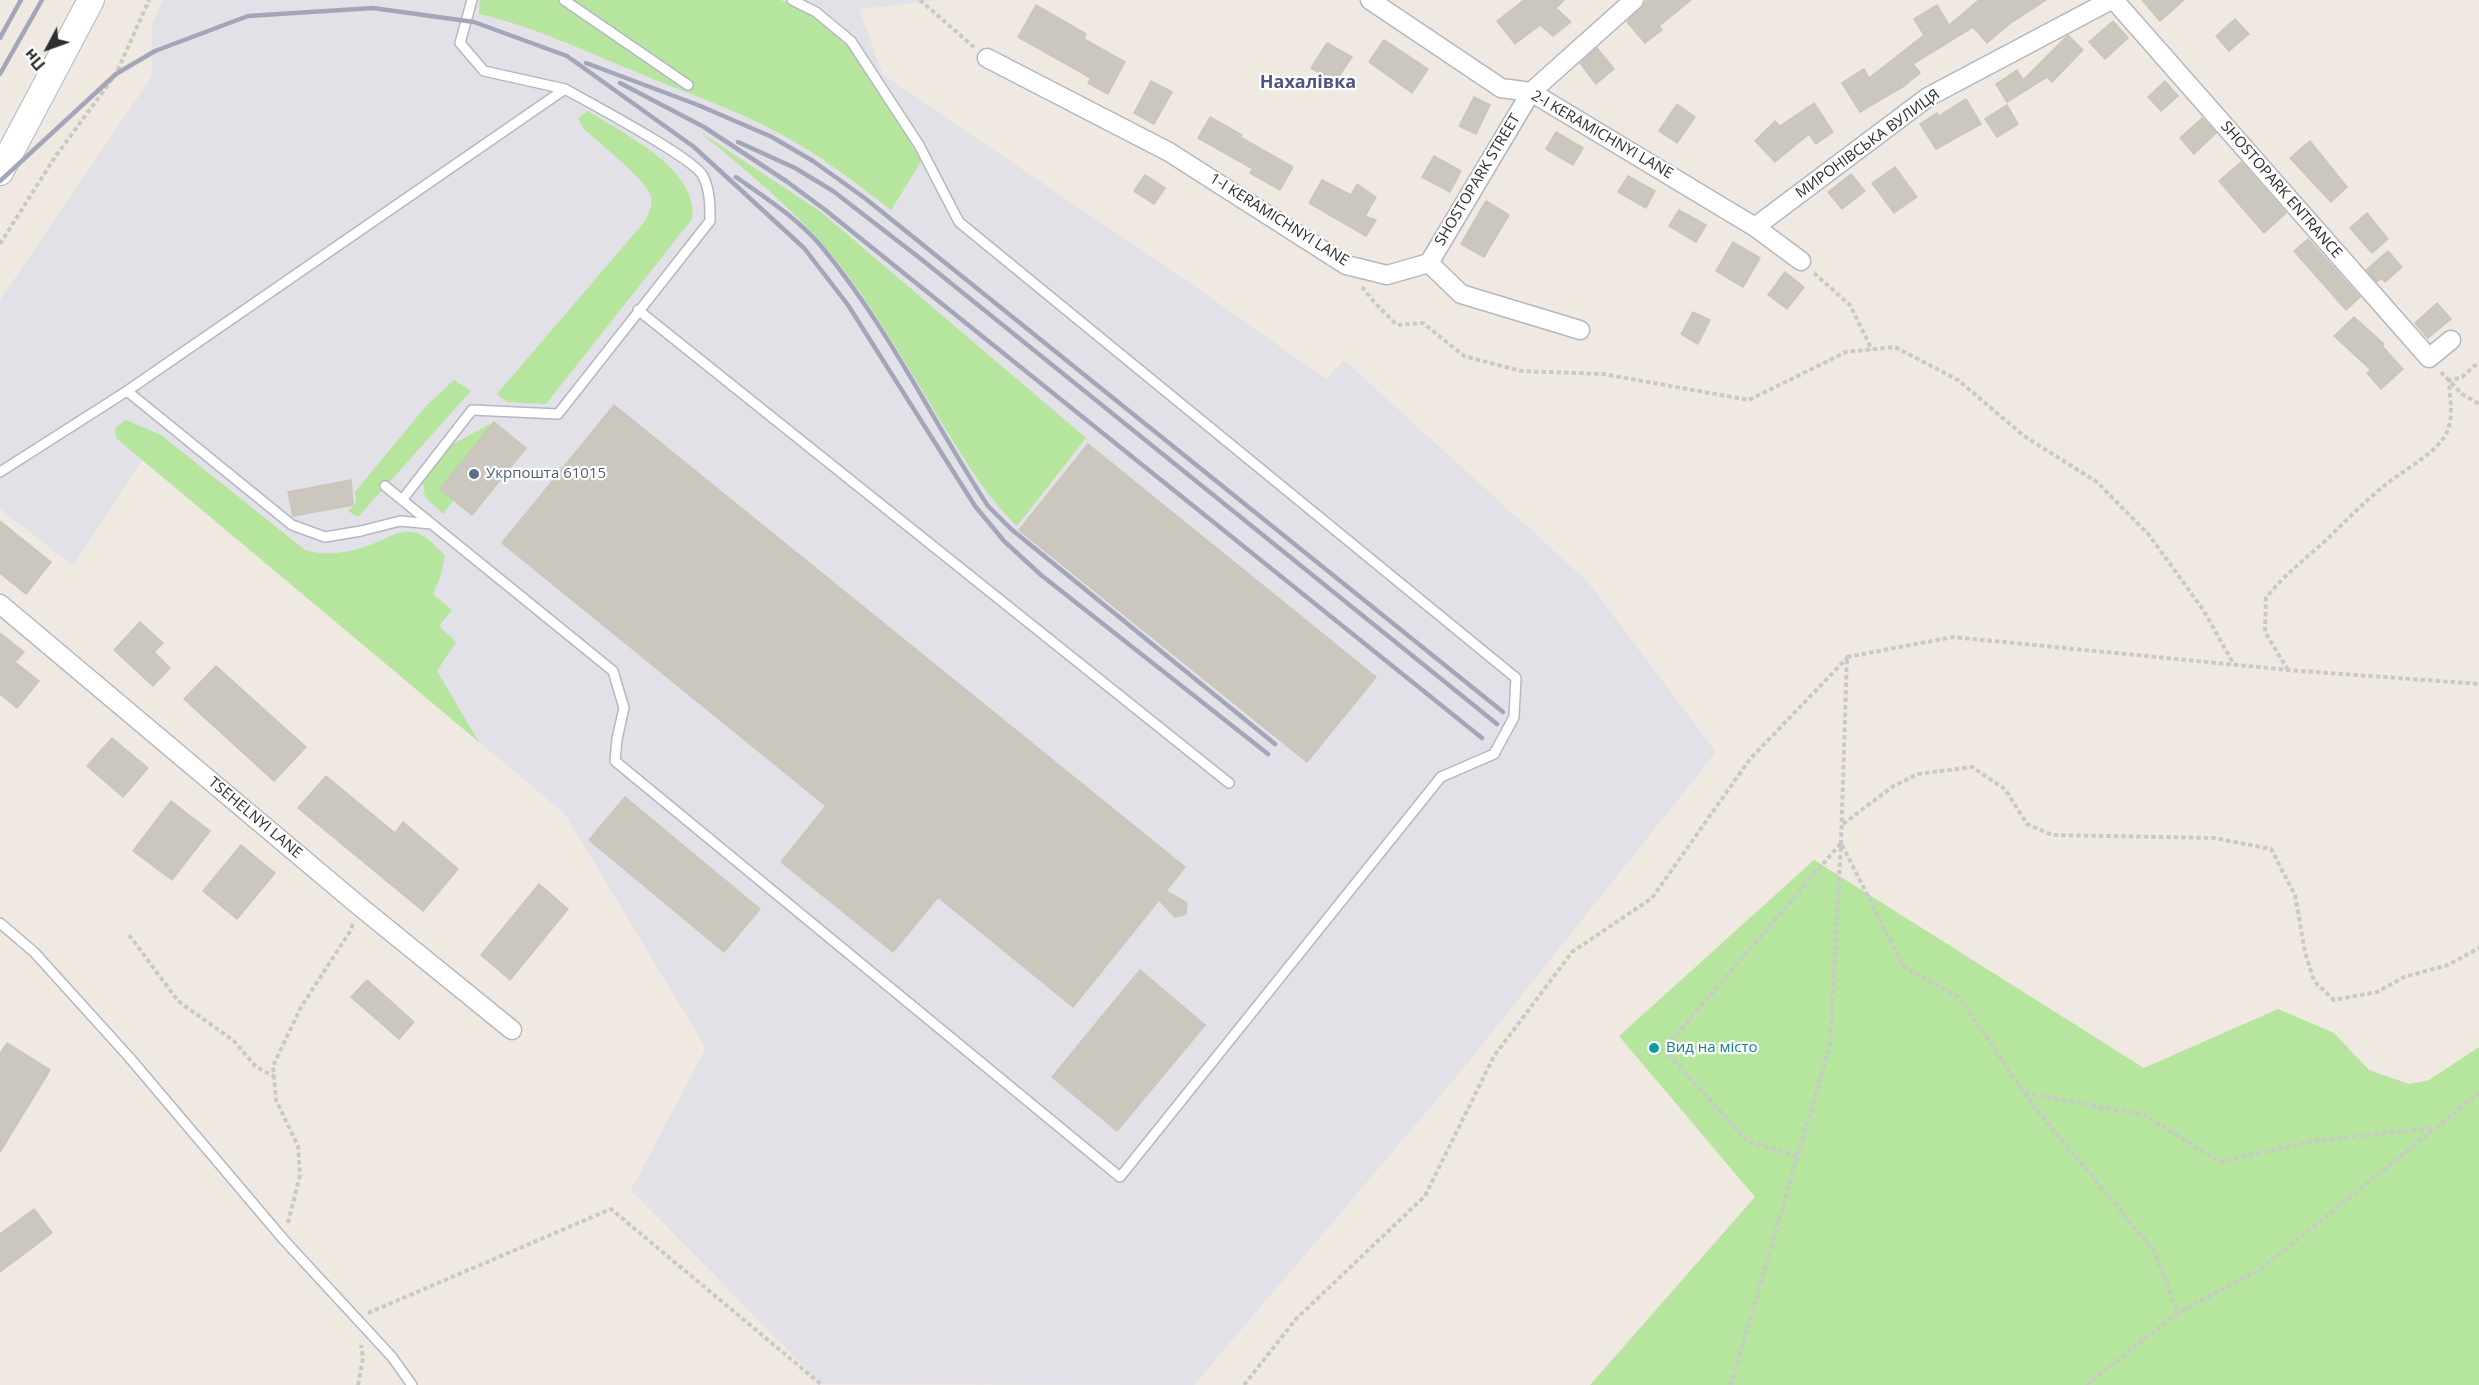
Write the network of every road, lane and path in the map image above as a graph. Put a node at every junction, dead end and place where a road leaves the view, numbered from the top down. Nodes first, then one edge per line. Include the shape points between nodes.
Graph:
1 (91, 0) edge
2 (149, 0) edge
3 (472, 0) edge
4 (564, 0) edge
5 (792, 0) edge
6 (920, 0) edge
7 (1370, 0) edge
8 (1634, 0) edge
9 (2113, 0) edge
10 (987, 58) joint
11 (688, 85) dead end
12 (565, 89) junction
13 (1531, 92) junction
14 (0, 172) edge
15 (1755, 227) junction
16 (0, 244) edge
17 (1801, 261) joint
18 (1429, 263) junction
19 (1346, 265) junction
20 (638, 309) junction
21 (1580, 330) dead end
22 (2451, 340) dead end
23 (1872, 350) junction
24 (2429, 358) junction
25 (2479, 362) edge
26 (2449, 381) junction
27 (127, 391) junction
28 (2479, 404) edge
29 (0, 472) edge
30 (386, 486) dead end
31 (402, 500) junction
32 (433, 525) junction
33 (0, 604) edge
34 (1847, 657) junction
35 (2234, 663) junction
36 (2288, 670) junction
37 (2479, 684) edge
38 (1230, 783) dead end
39 (1842, 824) junction
40 (1841, 843) junction
41 (358, 904) junction
42 (0, 923) edge
43 (129, 935) dead end
44 (2479, 948) edge
45 (512, 1030) dead end
46 (274, 1076) junction
47 (2024, 1093) junction
48 (2479, 1093) edge
49 (2434, 1128) junction
50 (1797, 1156) junction
51 (284, 1240) junction
52 (2178, 1313) junction
53 (355, 1318) junction
54 (358, 1385) edge
55 (412, 1385) edge
56 (822, 1385) edge
57 (1244, 1385) edge
58 (1731, 1385) edge
59 (2086, 1385) edge

1 - 14 street
2 - 16 path via 116,74 55,157
3 - 12 lane via 460,43 484,70
4 - 11 lane
5 - 32 lane via 816,12 851,41 919,145 959,222 1516,678 1514,717 1494,754 1442,777 1120,1177 615,761 624,708 613,671
6 - 10 path
7 - 13 street, 2-I KERAMICHNYI LANE via 1501,88
8 - 13 street, SHOSTOPARK STREET
9 - 15 street, МИРОНІВСЬКА ВУЛИЦЯ via 1928,97
9 - 24 street, SHOSTOPARK ENTRANCE
10 - 19 street, 1-I KERAMICHNYI LANE via 1169,152
12 - 20 lane via 680,156 702,173 710,197 710,221
12 - 27 lane
13 - 15 street, 2-I KERAMICHNYI LANE
13 - 18 street, SHOSTOPARK STREET
15 - 17 street, 2-I KERAMICHNYI LANE
17 - 23 path via 1850,305
18 - 19 street, 1-I KERAMICHNYI LANE via 1387,274
18 - 21 street via 1461,294
19 - 23 path via 1397,326 1423,323 1464,356 1521,370 1603,374 1749,400 1846,352
20 - 31 lane via 558,414 472,410
20 - 38 lane
22 - 24 street
23 - 35 path via 1894,347 1958,380 2024,435 2097,482 2149,534 2204,610
24 - 26 path
25 - 26 path via 2462,377
26 - 28 path
26 - 36 path via 2451,417 2444,438 2352,513 2296,564 2266,598 2265,632
27 - 29 lane
27 - 32 lane via 292,525 325,537 400,520
30 - 31 lane
31 - 32 lane
33 - 41 street, TSEHELNYI LANE
34 - 35 path via 1953,636
34 - 39 path
34 - 57 path via 1750,759 1652,898 1572,952 1494,1056 1425,1196 1296,1319
35 - 36 path
36 - 37 path
39 - 40 path
39 - 44 path via 1892,787 1918,774 1972,767 2006,789 2027,824 2052,835 2214,838 2271,849 2295,895 2314,981 2334,1000 2377,992 2404,977 2448,965
40 - 47 path via 1904,967 1960,998
40 - 50 path via 1830,1044
40 - 50 path via 1664,1049 1747,1141
41 - 45 street, TSEHELNYI LANE
41 - 46 path via 351,930 302,1007 273,1066
42 - 51 lane via 34,952 129,1057
43 - 46 path via 178,1001 234,1041 256,1067
46 - 51 path via 276,1100 298,1146 300,1175
47 - 49 path via 2144,1115 2220,1162 2312,1141
47 - 52 path via 2154,1251
48 - 49 path
49 - 52 path via 2261,1269
50 - 58 path
51 - 53 lane
52 - 59 path
53 - 54 path via 363,1358
53 - 55 lane
53 - 56 path via 611,1209

